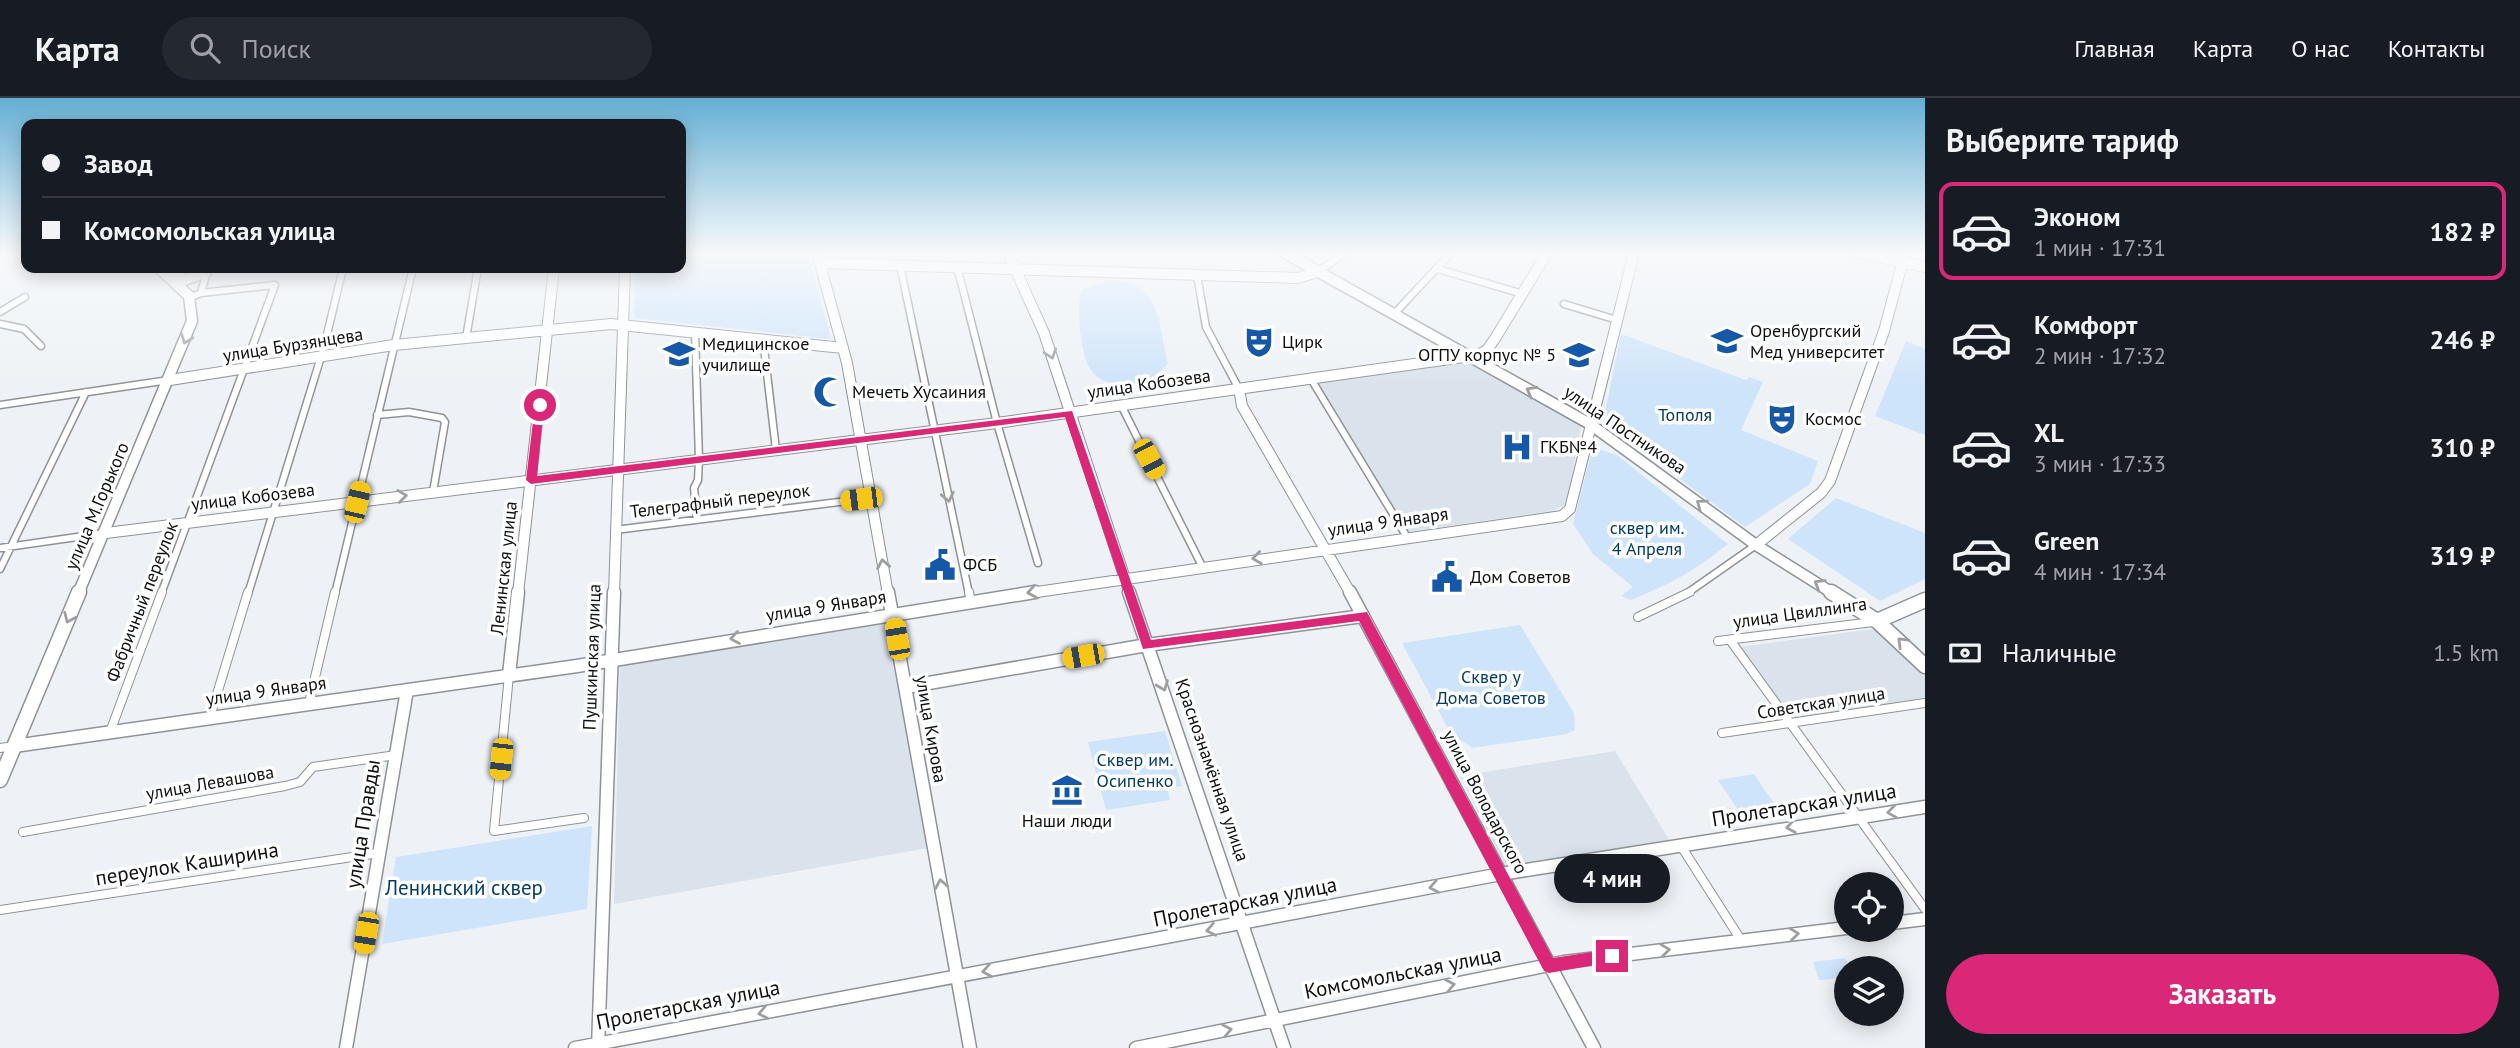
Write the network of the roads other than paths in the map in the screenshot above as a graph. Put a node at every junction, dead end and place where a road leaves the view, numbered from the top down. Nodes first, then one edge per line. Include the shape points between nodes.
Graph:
1 (196, 297) edge
2 (271, 297) edge
3 (335, 297) edge
4 (406, 297) edge
5 (473, 297) edge
6 (551, 297) edge
7 (623, 297) edge
8 (830, 297) edge
9 (907, 297) edge
10 (965, 297) edge
11 (1028, 297) edge
12 (1201, 297) edge
13 (1364, 297) edge
14 (1410, 297) edge
15 (1520, 297) edge
16 (1623, 297) edge
17 (1893, 297) edge
18 (25, 298) dead end
19 (1564, 304) dead end
20 (0, 312) edge
21 (1394, 314) junction
22 (1617, 320) junction
23 (0, 324) edge
24 (621, 324) junction
25 (548, 330) junction
26 (695, 332) junction
27 (466, 338) junction
28 (763, 339) junction
29 (394, 345) junction
30 (41, 346) dead end
31 (843, 348) junction
32 (1469, 356) junction
33 (320, 357) junction
34 (245, 368) junction
35 (1311, 379) junction
36 (170, 380) junction
37 (1239, 389) junction
38 (86, 392) junction
39 (0, 405) edge
40 (1122, 407) junction
41 (1068, 413) junction
42 (377, 415) junction
43 (996, 423) junction
44 (1590, 424) junction
45 (934, 430) junction
46 (860, 439) junction
47 (776, 450) junction
48 (699, 459) junction
49 (616, 469) junction
50 (531, 480) junction
51 (433, 492) junction
52 (871, 498) junction
53 (357, 502) junction
54 (272, 513) junction
55 (697, 519) junction
56 (188, 523) junction
57 (615, 530) junction
58 (106, 533) junction
59 (1408, 537) junction
60 (1756, 545) junction
61 (10, 547) junction
62 (0, 548) edge
63 (1325, 549) junction
64 (1038, 563) dead end
65 (1202, 566) junction
66 (0, 569) edge
67 (1125, 578) junction
68 (1925, 600) edge
69 (971, 602) junction
70 (892, 613) junction
71 (1363, 616) junction
72 (1638, 617) dead end
73 (1877, 621) junction
74 (1730, 640) junction
75 (1718, 642) dead end
76 (1147, 645) junction
77 (613, 659) junction
78 (1925, 666) edge
79 (509, 675) junction
80 (906, 687) junction
81 (407, 690) junction
82 (309, 703) junction
83 (1925, 703) edge
84 (210, 717) junction
85 (1789, 722) junction
86 (110, 732) junction
87 (1722, 733) dead end
88 (7, 747) edge
89 (396, 755) junction
90 (0, 780) edge
91 (1925, 807) edge
92 (1858, 817) junction
93 (584, 818) dead end
94 (23, 832) dead end
95 (1681, 846) junction
96 (380, 853) junction
97 (1501, 874) junction
98 (1925, 909) edge
99 (0, 910) edge
100 (1925, 919) edge
101 (1904, 922) edge
102 (1243, 924) junction
103 (1834, 929) edge
104 (1741, 940) junction
105 (1549, 965) junction
106 (957, 977) junction
107 (1275, 1020) junction
108 (598, 1046) edge
109 (346, 1048) edge
110 (575, 1048) edge
111 (970, 1048) edge
112 (1136, 1048) edge
113 (1284, 1048) edge
114 (1594, 1048) edge

1 -> 36 main road, улица М.Горького via 192,321
2 - 34 street, Фабричный переулок
3 - 33 street
4 - 29 street
5 - 27 street
6 - 25 main road, Ленинская улица
7 - 24 main road, Пушкинская улица
8 - 31 main road, улица Кирова
9 - 45 street
10 - 43 street
11 -> 41 main road, Краснознамённая улица
12 - 37 street, улица Володарского via 1206,327
13 - 21 main road, улица Постникова
14 - 21 street
15 - 32 main road via 1486,350
16 - 22 main road, улица 9 Января
17 - 60 main road via 1830,481
18 - 20 street
19 - 22 street
21 - 32 main road, улица Постникова
22 - 44 main road, улица 9 Января
23 - 30 street via 9,322 39,340
24 - 25 main road, улица Бурзянцева
24 - 26 main road, улица Бурзянцева
24 - 49 main road, Пушкинская улица
25 - 27 main road, улица Бурзянцева
25 - 50 main road, Ленинская улица
26 - 28 main road, улица Бурзянцева
26 - 48 street
27 - 29 main road, улица Бурзянцева
28 - 31 main road, улица Бурзянцева
28 - 47 street
29 - 33 main road, улица Бурзянцева
29 - 42 street
31 - 46 main road, улица Кирова
32 - 35 main road, улица Кобозева
44 -> 32 main road, улица Постникова
33 - 34 main road, улица Бурзянцева
33 - 54 street
34 - 36 main road, улица Бурзянцева
34 - 56 street, Фабричный переулок
35 - 37 main road, улица Кобозева
35 - 59 street
36 - 38 street, улица Бурзянцева
36 - 58 main road, улица М.Горького
37 - 40 main road, улица Кобозева
37 - 63 main road, улица Володарского via 1242,406
38 - 39 street, улица Бурзянцева
38 - 61 street
40 - 41 main road, улица Кобозева
40 - 65 street
41 - 43 main road, улица Кобозева
41 - 67 main road, Краснознамённая улица
42 - 51 street via 409,412 445,422
42 - 53 street
43 - 45 main road, улица Кобозева
43 - 64 street
44 - 59 main road, улица 9 Января via 1570,509 1562,516
60 -> 44 main road, улица Постникова
45 - 46 main road, улица Кобозева
45 -> 69 street
46 - 47 main road, улица Кобозева
46 - 52 main road, улица Кирова
47 - 48 main road, улица Кобозева
48 - 49 main road, улица Кобозева
48 - 55 street via 694,488
49 - 50 main road, улица Кобозева
49 - 57 main road, Пушкинская улица
50 - 51 main road, улица Кобозева
50 - 79 main road, Ленинская улица
53 -> 51 main road, улица Кобозева
52 - 55 street, Телеграфный переулок
70 -> 52 main road, улица Кирова
53 - 54 main road, улица Кобозева
53 - 82 street
54 - 56 main road, улица Кобозева
54 - 84 street
55 - 57 street, Телеграфный переулок
56 - 58 main road, улица Кобозева
56 - 86 street, Фабричный переулок
57 - 77 main road, Пушкинская улица
58 - 61 street, улица Кобозева
58 -> 88 main road, улица М.Горького
59 - 63 main road, улица 9 Января
60 - 72 street via 1699,588
73 -> 60 main road, улица Постникова
61 - 62 street, улица Кобозева
61 - 66 street
63 -> 65 main road, улица 9 Января
63 - 71 main road, улица Володарского
65 - 67 main road, улица 9 Января
67 -> 69 main road, улица 9 Января
67 - 76 main road, Краснознамённая улица
68 - 73 main road, улица Цвиллинга
69 - 70 main road, улица 9 Января
70 -> 77 main road, улица 9 Января
70 - 80 main road, улица Кирова
71 - 76 main road
71 - 97 main road, улица Володарского
73 - 74 street, улица Цвиллинга
78 -> 73 main road, улица Постникова
74 - 75 street, улица Цвиллинга
74 - 85 street
76 - 80 main road
76 -> 102 main road, Краснознамённая улица
77 - 79 main road, улица 9 Января
77 - 108 main road, Пушкинская улица
79 - 81 main road, улица 9 Января
79 - 93 street, Ленинская улица via 494,831
106 -> 80 main road, улица Кирова
81 - 82 main road, улица 9 Января
81 - 89 main road, улица Правды
82 - 84 main road, улица 9 Января
83 - 85 street, Советская улица
84 - 86 main road, улица 9 Января
85 - 87 street, Советская улица
85 - 92 street
86 - 88 main road, улица 9 Января
88 - 90 main road, улица М.Горького
89 - 94 street, улица Левашова via 313,767 300,782 285,786
89 - 96 main road, улица Правды
91 -> 92 main road, Пролетарская улица
92 -> 95 main road, Пролетарская улица
92 - 98 street
95 - 97 main road, Пролетарская улица
95 - 104 street
96 - 99 street, переулок Каширина
96 - 109 main road, улица Правды
97 -> 102 main road, Пролетарская улица
97 - 105 main road, улица Володарского
100 - 101 main road
102 -> 106 main road, Пролетарская улица
102 - 107 main road, Краснознамённая улица
104 -> 103 main road, Комсомольская улица
105 -> 104 main road, Комсомольская улица
107 -> 105 main road, Комсомольская улица
105 - 114 main road, улица Володарского
106 -> 108 main road, Пролетарская улица
106 - 111 main road, улица Кирова
112 -> 107 main road, Комсомольская улица
107 - 113 main road, Краснознамённая улица
108 - 110 main road, Пролетарская улица

